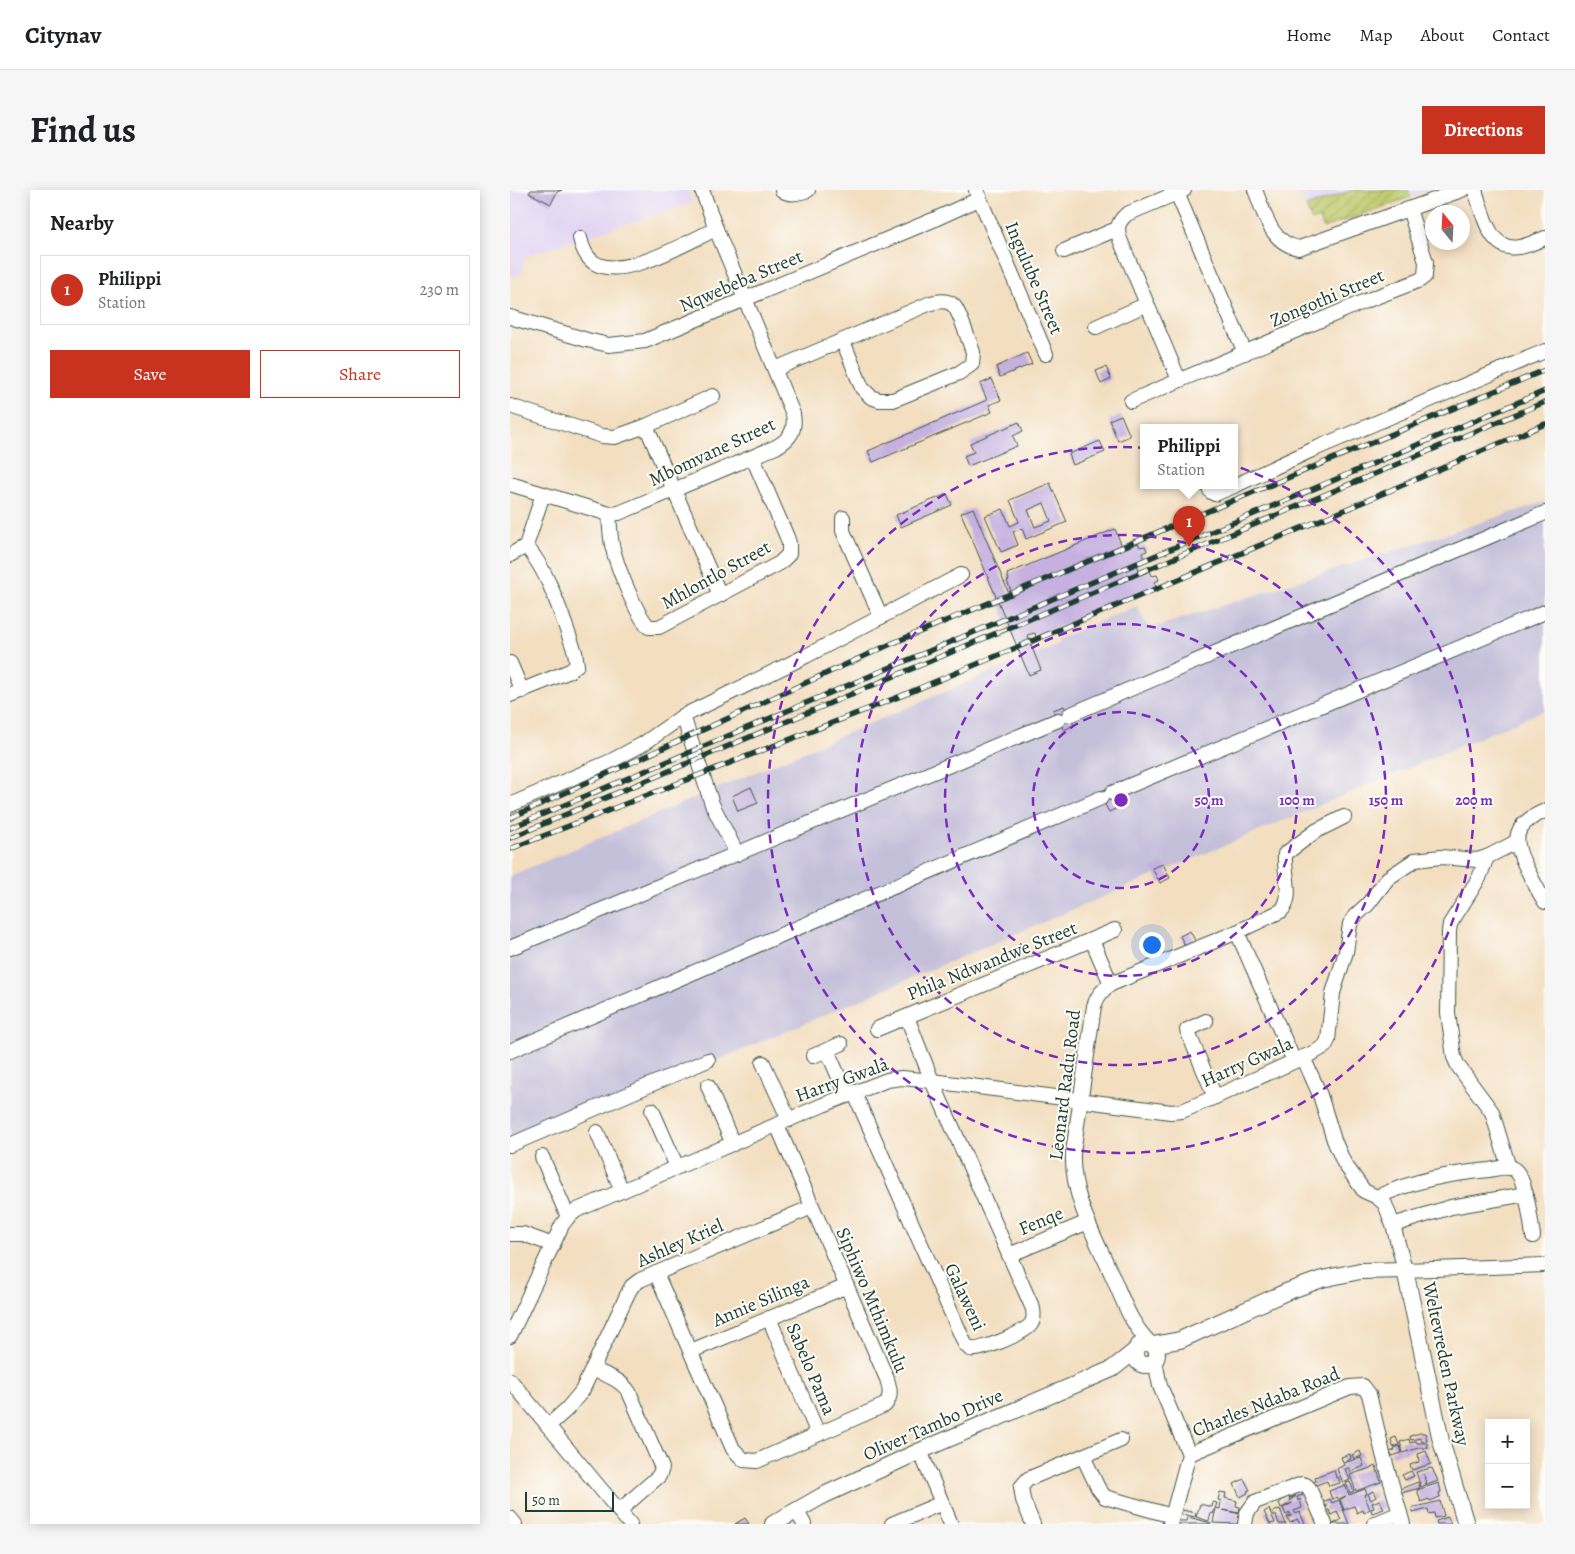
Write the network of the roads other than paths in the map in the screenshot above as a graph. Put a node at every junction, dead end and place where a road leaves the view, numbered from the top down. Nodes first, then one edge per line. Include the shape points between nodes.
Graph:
1 (702, 190) edge
2 (782, 190) edge
3 (808, 190) edge
4 (1255, 190) edge
5 (1462, 190) edge
6 (1475, 190) edge
7 (1180, 192) edge
8 (978, 195) edge
9 (1409, 209) junction
10 (716, 229) junction
11 (1117, 229) junction
12 (580, 238) dead end
13 (1545, 238) edge
14 (1064, 251) dead end
15 (746, 300) junction
16 (1148, 304) junction
17 (510, 317) edge
18 (1096, 327) dead end
19 (843, 341) junction
20 (1545, 351) edge
21 (1244, 353) junction
22 (1046, 354) dead end
23 (776, 370) junction
24 (1179, 380) junction
25 (713, 396) dead end
26 (1131, 401) dead end
27 (510, 406) edge
28 (646, 426) junction
29 (753, 458) junction
30 (510, 484) edge
31 (1238, 484) edge
32 (1210, 489) edge
33 (1226, 489) edge
34 (674, 491) junction
35 (543, 494) junction
36 (1545, 513) edge
37 (609, 514) junction
38 (842, 518) dead end
39 (526, 546) junction
40 (510, 555) edge
41 (962, 575) dead end
42 (720, 595) junction
43 (1545, 612) edge
44 (881, 617) junction
45 (510, 663) edge
46 (516, 693) edge
47 (683, 716) junction
48 (510, 805) edge
49 (1545, 811) edge
50 (1344, 817) dead end
51 (1516, 842) junction
52 (737, 854) junction
53 (1488, 858) junction
54 (1545, 902) edge
55 (1115, 930) dead end
56 (1237, 932) junction
57 (1092, 940) junction
58 (510, 948) edge
59 (1111, 984) junction
60 (907, 1017) junction
61 (1206, 1021) dead end
62 (877, 1029) dead end
63 (841, 1044) dead end
64 (827, 1050) junction
65 (510, 1051) edge
66 (813, 1056) dead end
67 (1299, 1059) junction
68 (708, 1060) dead end
69 (763, 1063) dead end
70 (932, 1081) junction
71 (708, 1086) dead end
72 (851, 1094) junction
73 (1215, 1097) junction
74 (1081, 1101) junction
75 (652, 1110) dead end
76 (782, 1122) junction
77 (597, 1132) dead end
78 (733, 1144) junction
79 (510, 1145) edge
80 (542, 1157) dead end
81 (677, 1167) junction
82 (1509, 1168) junction
83 (622, 1191) junction
84 (1526, 1194) junction
85 (1377, 1197) junction
86 (812, 1207) junction
87 (568, 1217) junction
88 (1088, 1222) junction
89 (1393, 1225) junction
90 (510, 1234) edge
91 (1533, 1236) dead end
92 (553, 1245) junction
93 (1009, 1255) junction
94 (1545, 1265) edge
95 (1405, 1270) junction
96 (656, 1273) junction
97 (847, 1286) junction
98 (769, 1318) junction
99 (510, 1336) edge
100 (691, 1351) junction
101 (1147, 1354) junction
102 (592, 1369) junction
103 (510, 1380) edge
104 (548, 1426) junction
105 (818, 1434) junction
106 (1121, 1440) dead end
107 (920, 1451) junction
108 (1189, 1454) junction
109 (1083, 1456) junction
110 (942, 1503) junction
111 (619, 1511) junction
112 (800, 1517) edge
113 (510, 1518) edge
114 (1402, 1518) edge
115 (1171, 1520) edge
116 (515, 1524) edge
117 (630, 1524) edge
118 (774, 1524) edge
119 (892, 1524) edge
120 (952, 1524) edge
121 (1033, 1524) edge
122 (1244, 1524) edge
123 (1325, 1524) edge
124 (1374, 1524) edge
125 (1466, 1524) edge

1 - 10 street, Mbomvane Street
2 - 3 street via 789,194
4 - 9 street via 1277,238 1299,248
5 - 9 street
6 - 13 street via 1490,234 1496,240 1511,248
7 - 11 street via 1128,214
7 - 21 street
8 - 15 street, Nqwebeba Street
8 - 22 street, Ingulube Street
9 - 21 street, Zongothi Street via 1426,262 1425,276
10 - 12 street via 623,268 593,261 587,256
10 - 15 street, Mbomvane Street
11 - 14 street
11 - 16 street
15 - 17 street, Nqwebeba Street via 664,335 627,344 609,345
15 - 23 street, Mbomvane Street
16 - 18 street
16 - 24 street
19 - 19 street via 931,303 945,301 956,309 974,358 972,364 959,373 893,400 879,400 862,388
19 - 23 street
20 - 31 street
21 - 24 street, Zongothi Street
23 - 29 street, Mbomvane Street via 795,424 792,434 783,443
24 - 26 street, Zongothi Street
25 - 28 street
27 - 28 street via 602,436 615,437
28 - 34 street
29 - 34 street, Mbomvane Street
29 - 42 street, Mhlontlo Street via 787,536 789,554 780,563
30 - 35 street, Mbomvane Street
32 - 33 street via 1214,494
34 - 37 street, Mbomvane Street via 627,511
34 - 42 street
35 - 37 street, Mbomvane Street
35 - 39 street
36 - 52 street
37 - 42 street, Mhlontlo Street via 617,562 641,618 649,627 664,625
38 - 44 street via 843,531
39 - 40 street
39 - 46 street via 545,575 576,652 577,666
41 - 44 street
43 - 65 street
44 - 47 street
45 - 46 street
47 - 48 street via 643,744 611,761
47 - 52 street via 712,804
49 - 51 street via 1522,825
50 - 56 street, Leonard Radu Road via 1316,831 1285,854 1286,907 1274,916
51 - 53 street
51 - 54 street
52 - 58 street
53 - 67 street, Harry Gwala via 1415,860 1388,878 1350,924 1346,952 1333,993 1330,1031 1325,1046
53 - 82 street via 1448,931 1448,1013 1454,1057 1492,1112
55 - 57 street, Phila Ndwandwe Street
56 - 59 street, Leonard Radu Road
56 - 67 street
57 - 59 street, Phila Ndwandwe Street
57 - 60 street, Phila Ndwandwe Street
59 - 74 street, Leonard Radu Road via 1099,995 1094,1006
60 - 62 street, Phila Ndwandwe Street
60 - 70 street, Phila Ndwandwe Street
61 - 73 street via 1187,1030
63 - 64 street
64 - 66 street
64 - 72 street
67 - 73 street, Harry Gwala
67 - 85 street via 1320,1095 1344,1162 1364,1191
68 - 79 street
69 - 76 street, Siphiwo Mthimkulu
70 - 72 street, Harry Gwala via 894,1078
70 - 74 street, Harry Gwala
70 - 93 street, Galaweni
71 - 78 street
72 - 76 street, Harry Gwala
72 - 93 street, Galaweni via 961,1337 970,1349 979,1349 1025,1330 1034,1319 1033,1309
73 - 74 street, Harry Gwala via 1172,1112
74 - 88 street, Leonard Radu Road via 1072,1165
75 - 81 street
76 - 78 street, Harry Gwala
76 - 86 street, Siphiwo Mthimkulu
77 - 83 street
78 - 81 street, Harry Gwala
80 - 87 street
81 - 83 street, Harry Gwala
82 - 84 street via 1517,1173
82 - 85 street via 1434,1177
83 - 87 street, Harry Gwala via 585,1206
84 - 89 street via 1451,1206
84 - 91 street
85 - 89 street via 1385,1204
86 - 96 street, Ashley Kriel
86 - 97 street, Siphiwo Mthimkulu
87 - 92 street, Harry Gwala
88 - 93 street, Fenqe
88 - 101 street, Leonard Radu Road via 1133,1321 1137,1338
89 - 95 street
90 - 92 street via 523,1234
92 - 99 street, Harry Gwala
94 - 95 street
95 - 101 street, Oliver Tambo Drive via 1360,1271 1322,1279
95 - 125 street, Weltevreden Parkway via 1441,1441
96 - 100 street, Siphiwo Mthimkulu
96 - 102 street, Ashley Kriel via 632,1286
97 - 98 street, Annie Silinga
97 - 105 street, Siphiwo Mthimkulu via 887,1378 890,1400 878,1409
98 - 100 street, Annie Silinga
98 - 105 street, Sabelo Pama
100 - 105 street, Siphiwo Mthimkulu via 733,1450 744,1460 757,1461
101 - 107 street, Oliver Tambo Drive
101 - 108 street, Leonard Radu Road
102 - 104 street, Ashley Kriel via 577,1398
102 - 111 street via 621,1382 629,1392 662,1468 659,1476
103 - 104 street
104 - 111 street
106 - 109 street
107 - 110 street
107 - 112 street, Oliver Tambo Drive via 822,1496
108 - 114 street, Charles Ndaba Road via 1350,1387 1363,1386 1369,1394 1382,1454
108 - 115 street
109 - 115 street via 1105,1497
109 - 121 street via 1028,1479 1021,1487
110 - 119 street
110 - 120 street
111 - 117 street
112 - 118 street, Oliver Tambo Drive
113 - 116 street
114 - 124 street
122 - 123 street via 1247,1513 1256,1502 1302,1484 1309,1488

